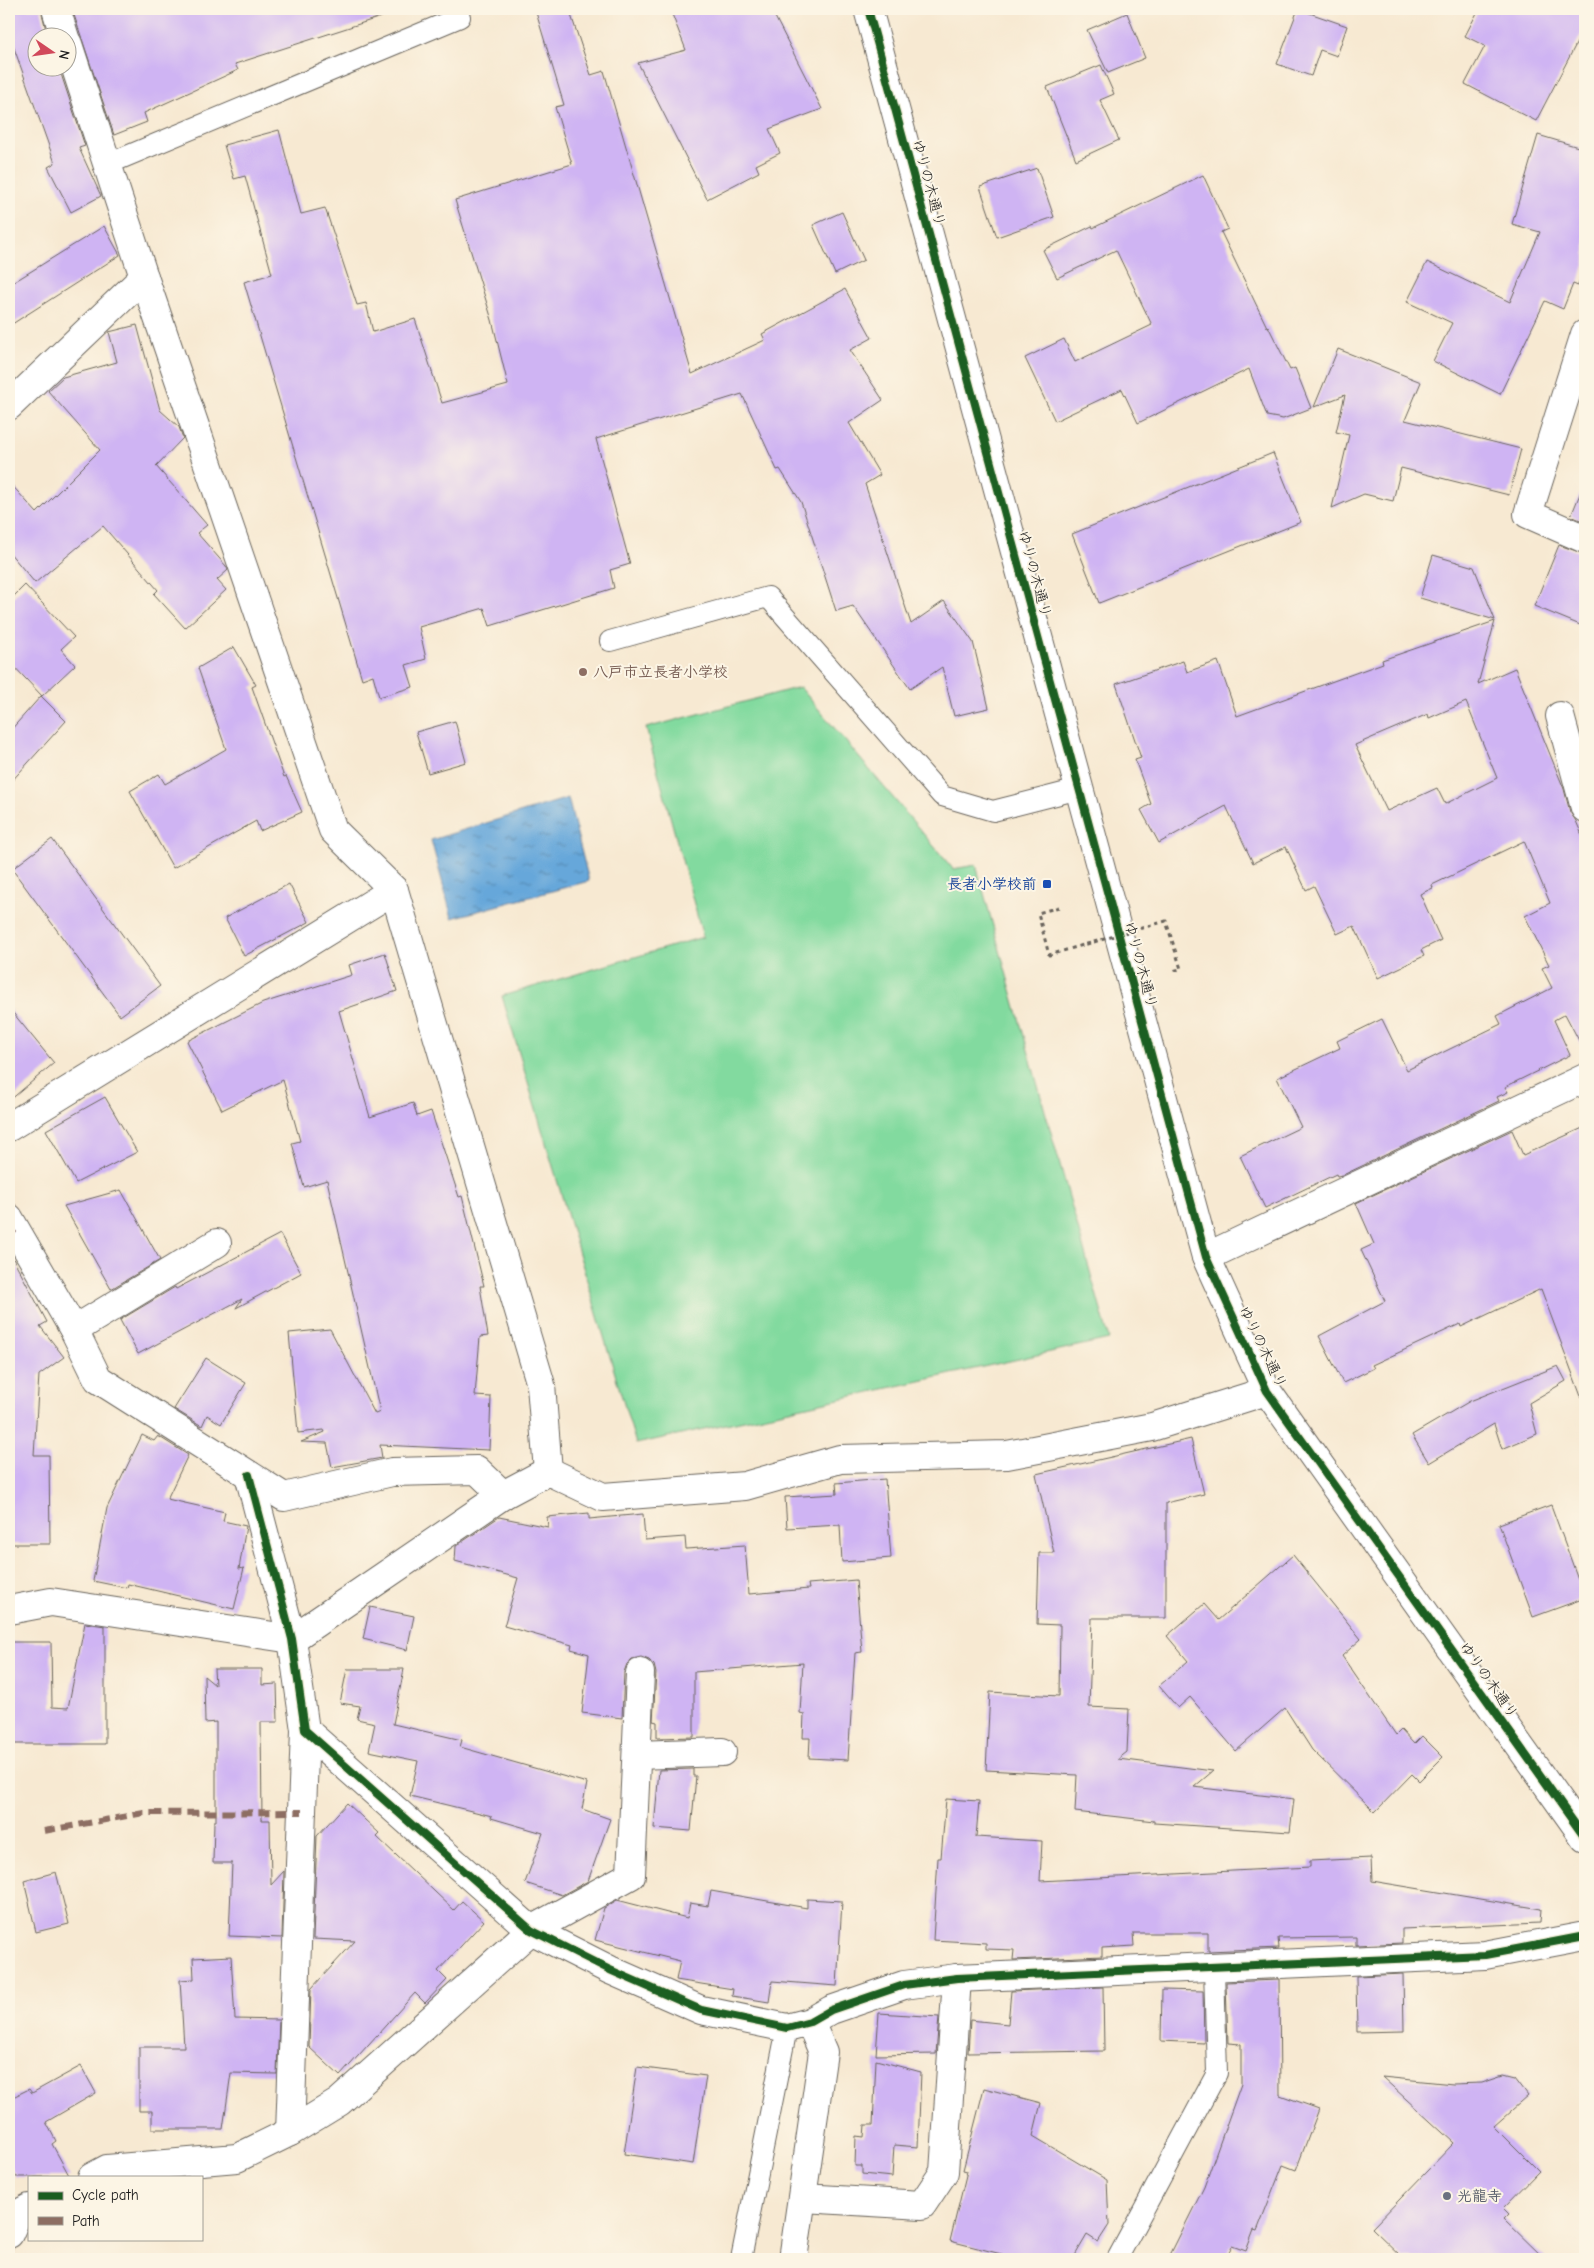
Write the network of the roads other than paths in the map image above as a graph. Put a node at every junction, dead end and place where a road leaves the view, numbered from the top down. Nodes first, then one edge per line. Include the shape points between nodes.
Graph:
1 (56, 9) edge
2 (868, 9) edge
3 (460, 17) dead end
4 (62, 28) edge
5 (78, 74) edge
6 (108, 164) junction
7 (144, 277) junction
8 (1585, 334) edge
9 (1580, 369) edge
10 (9, 406) edge
11 (1585, 539) edge
12 (610, 641) dead end
13 (1560, 716) dead end
14 (1079, 788) junction
15 (1585, 808) edge
16 (394, 890) junction
17 (1585, 1078) edge
18 (9, 1127) edge
19 (9, 1218) edge
20 (216, 1244) dead end
21 (1206, 1257) junction
22 (74, 1330) junction
23 (1267, 1391) junction
24 (548, 1471) junction
25 (250, 1475) junction
26 (503, 1495) junction
27 (9, 1610) edge
28 (292, 1639) junction
29 (640, 1672) dead end
30 (305, 1730) junction
31 (722, 1752) dead end
32 (637, 1755) junction
33 (1585, 1838) edge
34 (531, 1930) junction
35 (1585, 1936) edge
36 (1214, 1968) junction
37 (957, 1978) junction
38 (798, 2025) junction
39 (290, 2132) junction
40 (94, 2176) edge
41 (803, 2198) junction
42 (28, 2209) edge
43 (9, 2234) edge
44 (741, 2259) edge
45 (793, 2259) edge
46 (1117, 2259) edge

1 - 4 street
2 - 14 street, ゆりの木通り
3 - 6 lane
5 - 6 street
6 - 7 street
7 - 10 street
7 - 16 street via 333,830
8 - 9 street
9 - 11 street via 1528,514
12 - 14 lane via 768,597 942,796 993,811
13 - 15 street
14 - 21 street, ゆりの木通り
16 - 18 street
16 - 24 street via 541,1385
17 - 21 street
19 - 22 street
20 - 22 street
21 - 23 street, ゆりの木通り
22 - 25 street via 98,1379
23 - 24 street via 1152,1427 1007,1455 840,1459 745,1486 603,1497
23 - 33 street, ゆりの木通り
24 - 26 street
25 - 26 street via 284,1497 392,1472 477,1470
25 - 28 street
26 - 28 street
27 - 28 street via 50,1602
28 - 30 street
29 - 32 street
30 - 34 street
30 - 39 street
31 - 32 street
32 - 34 street via 631,1875
34 - 38 street via 610,1970 701,2010
34 - 39 street via 339,2102
35 - 36 street via 1485,1955
36 - 37 street
36 - 46 lane via 1216,2073
37 - 38 street via 904,1985
37 - 41 street via 944,2172 922,2205
38 - 41 street via 824,2052
38 - 44 lane
39 - 40 street via 237,2158 107,2169
41 - 45 street
42 - 43 street via 18,2214

